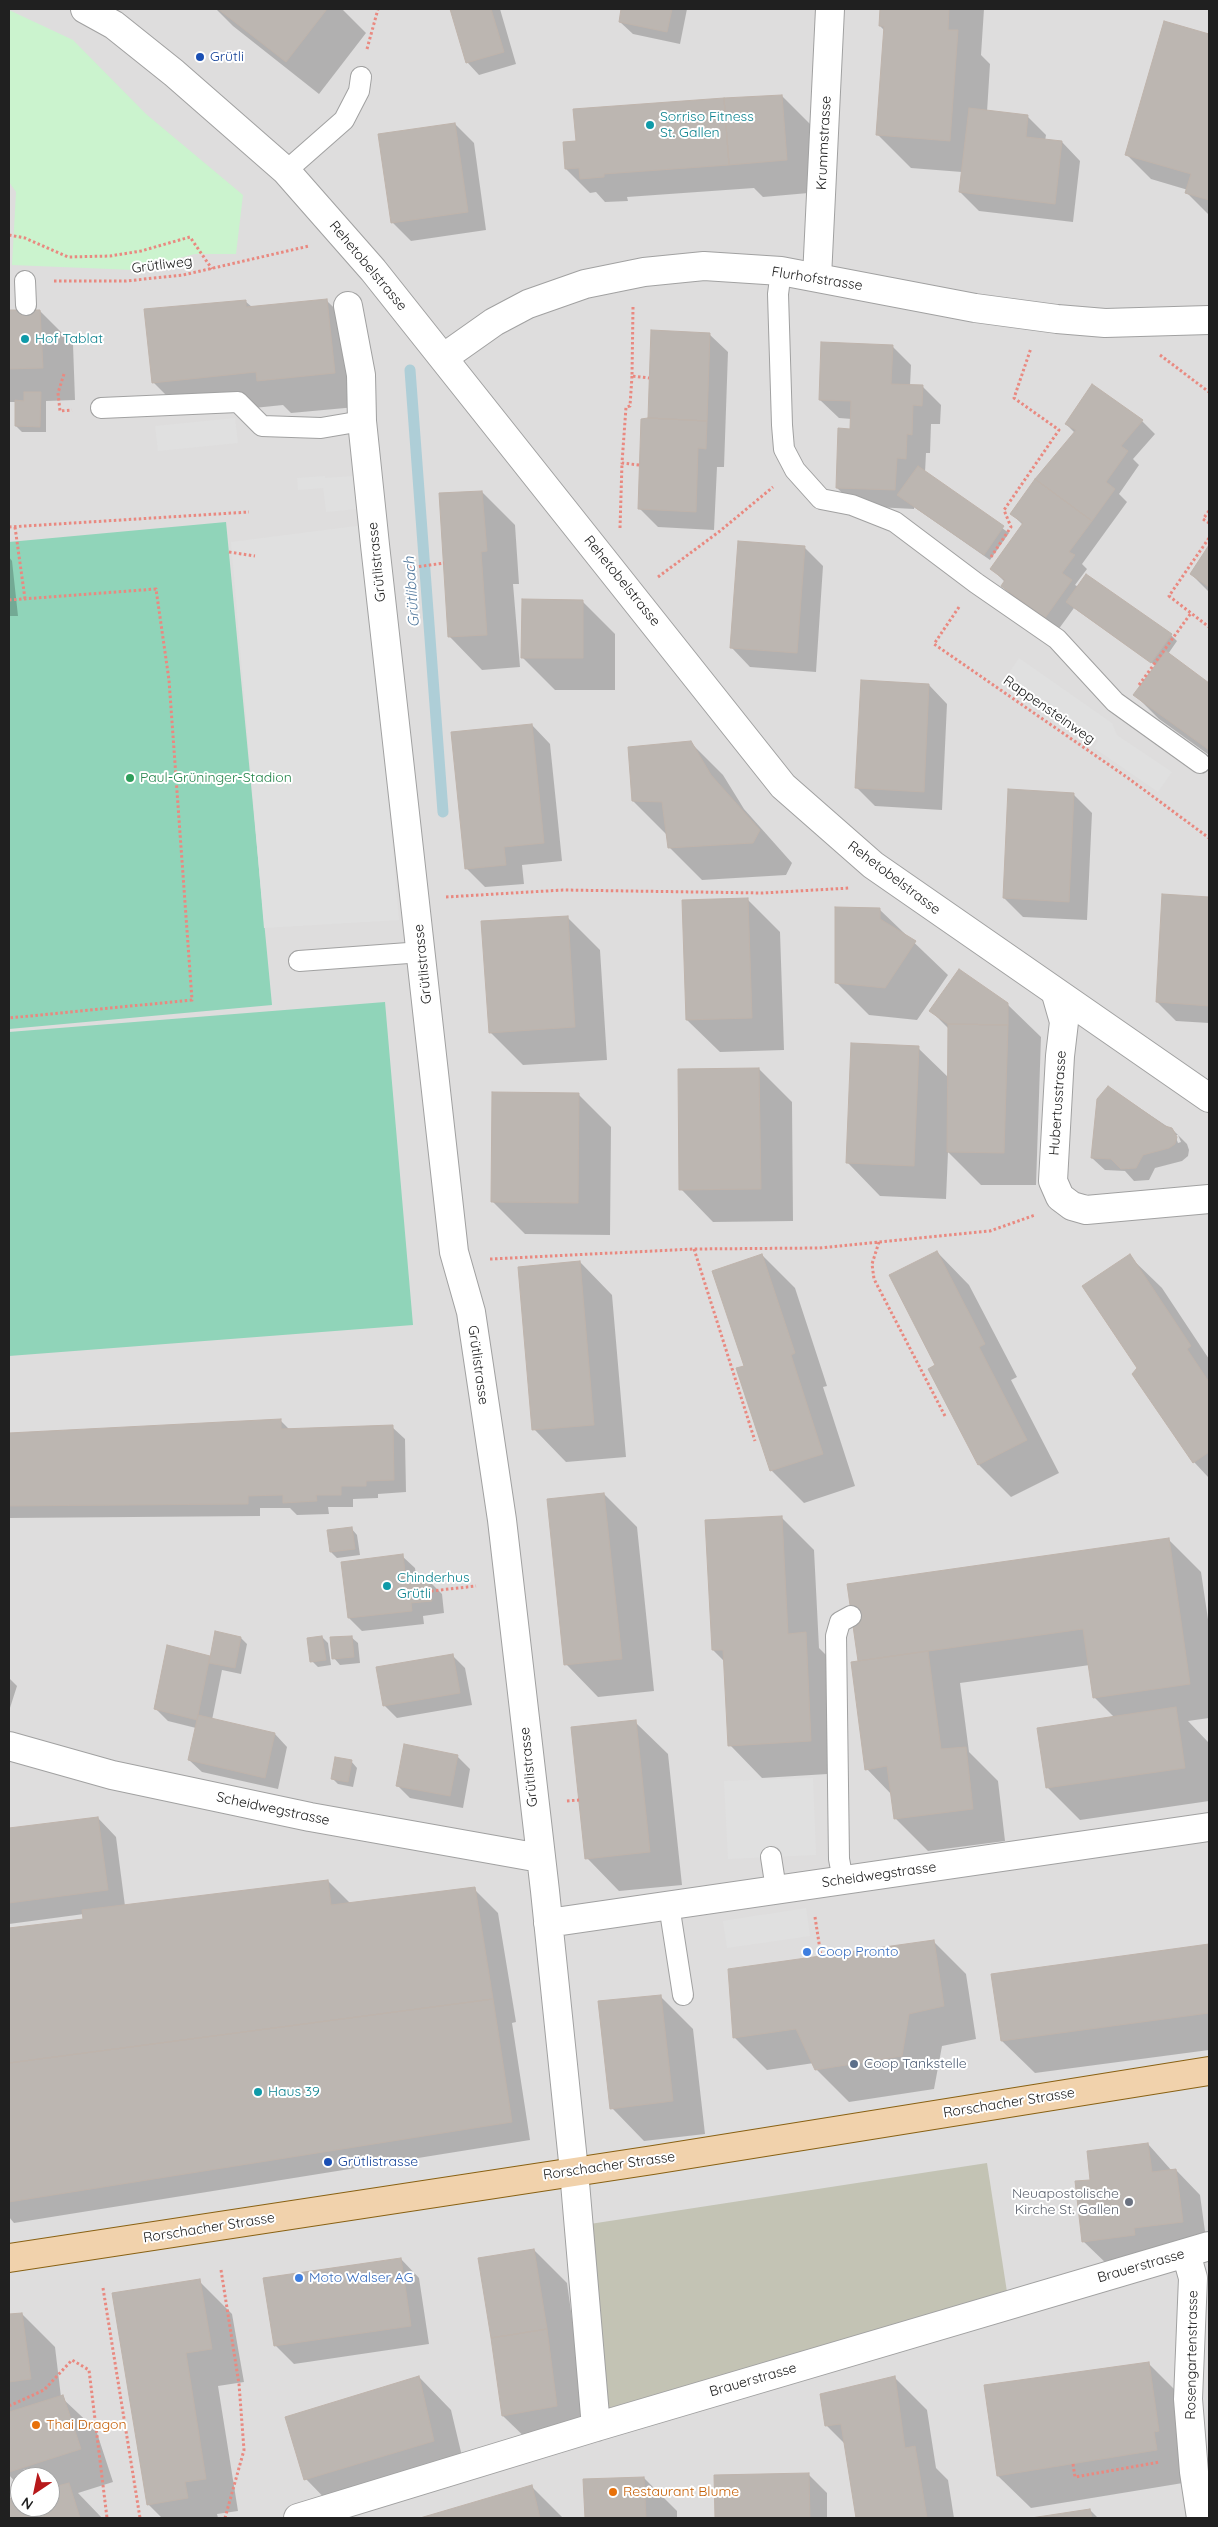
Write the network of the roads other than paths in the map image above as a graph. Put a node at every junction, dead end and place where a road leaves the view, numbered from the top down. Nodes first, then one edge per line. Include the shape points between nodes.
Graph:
1 (85, 9) edge
2 (830, 9) edge
3 (360, 77) road end
4 (286, 171) junction
5 (781, 271) junction
6 (817, 277) junction
7 (25, 280) road end
8 (26, 305) dead end
9 (348, 306) dead end
10 (1209, 320) edge
11 (443, 358) junction
12 (100, 408) dead end
13 (362, 421) junction
14 (1200, 763) dead end
15 (422, 952) junction
16 (299, 961) dead end
17 (1056, 994) junction
18 (1209, 1098) edge
19 (1209, 1199) edge
20 (851, 1616) dead end
21 (9, 1746) edge
22 (1209, 1826) edge
23 (771, 1857) dead end
24 (540, 1858) junction
25 (843, 1880) junction
26 (776, 1890) junction
27 (669, 1905) junction
28 (548, 1922) junction
29 (683, 1996) dead end
30 (1209, 2070) edge
31 (574, 2171) junction
32 (1197, 2249) edge
33 (9, 2258) edge
34 (596, 2426) junction
35 (342, 2512) edge
36 (298, 2518) edge
37 (1201, 2518) edge

1 - 4 street, Rehetobelstrasse via 114,26 174,73
2 - 6 street, Krummstrasse
3 - 4 lane via 358,91 344,120
4 - 11 street, Rehetobelstrasse via 373,270
5 - 6 street, Flurhofstrasse
5 - 11 street, Flurhofstrasse via 704,266 644,272 585,284 528,304 494,322
5 - 14 lane via 778,294 782,425 784,449 795,470 821,499 852,505 896,522 1057,639 1115,702
6 - 10 street, Flurhofstrasse via 975,308 1048,318 1105,323
7 - 8 lane
9 - 13 street, Grütlistrasse via 361,374
11 - 17 street, Rehetobelstrasse via 783,786 873,865
12 - 13 lane via 238,402 262,426 321,428
13 - 15 street, Grütlistrasse
15 - 16 lane
15 - 24 street, Grütlistrasse via 454,1252 471,1312 502,1520
17 - 18 street, Rehetobelstrasse
17 - 19 street, Hubertusstrasse via 1064,1022 1053,1181 1060,1197 1072,1206 1086,1210
20 - 25 lane via 840,1622 836,1636 839,1859
21 - 24 street, Scheidwegstrasse via 112,1775 310,1818
22 - 25 street, Scheidwegstrasse
23 - 26 lane
24 - 28 street, Grütlistrasse
25 - 26 street, Scheidwegstrasse
26 - 27 street, Scheidwegstrasse
27 - 28 street, Scheidwegstrasse
27 - 29 lane
28 - 31 street, Grütlistrasse
30 - 31 main road, Rorschacher Strasse
31 - 33 main road, Rorschacher Strasse
31 - 34 street, Grütlistrasse
32 - 34 street, Brauerstrasse
32 - 37 street, Rosengartenstrasse via 1188,2399
34 - 35 street, Brauerstrasse
35 - 36 street, Brauerstrasse

